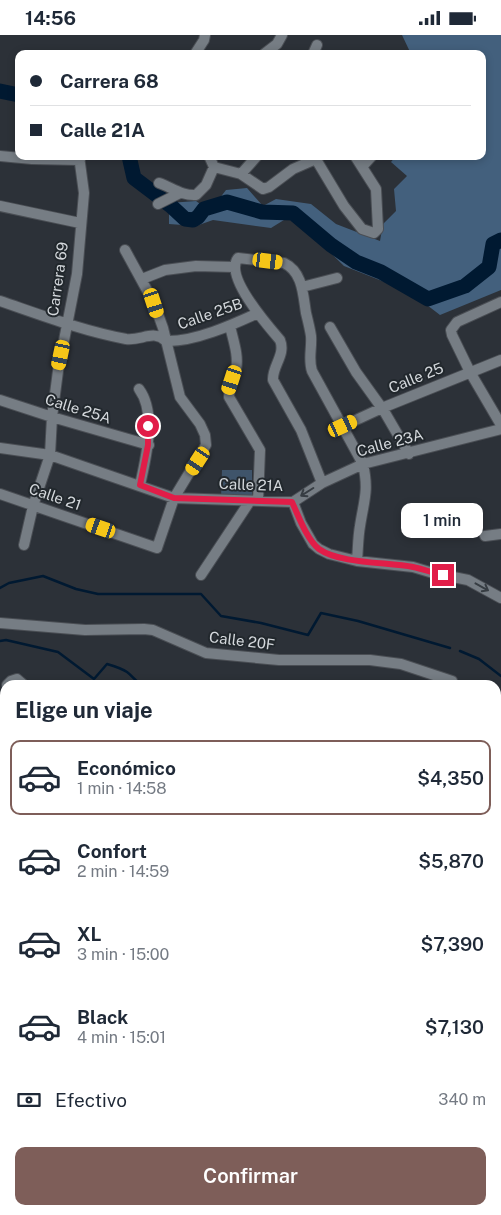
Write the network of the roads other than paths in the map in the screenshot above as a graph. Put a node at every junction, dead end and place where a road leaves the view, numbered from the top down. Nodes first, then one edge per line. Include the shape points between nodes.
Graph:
1 (205, 35) edge
2 (282, 35) edge
3 (198, 50) edge
4 (269, 50) edge
5 (0, 156) edge
6 (15, 157) edge
7 (80, 160) edge
8 (211, 160) edge
9 (253, 160) edge
10 (311, 160) edge
11 (316, 160) edge
12 (358, 160) edge
13 (368, 160) edge
14 (214, 167) junction
15 (362, 167) junction
16 (241, 174) junction
17 (159, 183) dead end
18 (176, 195) junction
19 (160, 203) dead end
20 (0, 206) edge
21 (80, 223) junction
22 (126, 250) dead end
23 (236, 262) junction
24 (337, 278) dead end
25 (142, 279) junction
26 (302, 287) junction
27 (0, 301) edge
28 (501, 302) edge
29 (258, 313) junction
30 (68, 324) junction
31 (230, 326) junction
32 (330, 327) dead end
33 (166, 341) junction
34 (501, 361) edge
35 (470, 372) junction
36 (139, 389) dead end
37 (0, 400) edge
38 (382, 408) junction
39 (52, 417) junction
40 (501, 425) edge
41 (343, 426) junction
42 (501, 429) edge
43 (148, 445) junction
44 (0, 448) edge
45 (408, 454) junction
46 (50, 455) junction
47 (363, 464) junction
48 (322, 483) junction
49 (140, 485) junction
50 (0, 494) edge
51 (174, 498) junction
52 (254, 501) junction
53 (292, 502) junction
54 (33, 506) junction
55 (501, 534) edge
56 (485, 536) dead end
57 (24, 545) dead end
58 (357, 561) junction
59 (200, 575) dead end
60 (501, 598) edge
61 (0, 623) edge
62 (444, 680) edge

1 - 3 street
2 - 4 street
5 - 6 street
7 - 21 street, Carrera 69 via 84,193
8 - 14 street
9 - 16 street
10 - 16 street via 265,189
11 - 15 street via 362,229 374,233 378,229 376,189
12 - 15 street
13 - 15 street
14 - 16 street
14 - 18 street via 206,185 196,195
17 - 18 street via 170,186
18 - 19 street
20 - 21 street
21 - 30 street, Carrera 69 via 77,274
22 - 25 street
23 - 25 street via 165,270
23 - 26 street via 284,263 296,273
23 - 29 street via 238,280
24 - 26 street
25 - 33 street via 154,303
26 - 41 street via 311,337 309,361
27 - 30 street, Calle 25B
28 - 35 street via 457,322 451,329
29 - 31 street, Calle 25B
29 - 48 street via 282,345 273,380 301,430
30 - 33 street, Calle 25B via 128,339 155,335
30 - 39 street, Carrera 69
31 - 33 street, Calle 25B via 182,341
31 - 52 street via 237,355 229,397 260,450
32 - 38 street via 356,373
33 - 51 street via 180,397 200,424 206,445
34 - 35 street, Calle 25
35 - 38 street, Calle 25
35 - 40 street
36 - 43 street via 147,407
37 - 39 street, Calle 25A
38 - 41 street, Calle 25
38 - 45 street
39 - 43 street, Calle 25A
39 - 46 street, Carrera 69
41 - 47 street
42 - 45 street, Calle 23A
43 - 49 street
44 - 46 street, Calle 21A
45 - 47 street, Calle 23A
46 - 49 street, Calle 21A
46 - 54 street, Carrera 69
47 - 48 street, Calle 23A
47 - 58 street via 367,493
48 -> 53 street, Calle 23A
49 - 51 street, Calle 21A
50 - 54 street, Calle 21
51 - 52 street, Calle 21A
51 - 54 street, Calle 21 via 157,548
52 - 53 street, Calle 21A
52 - 59 street
53 - 58 street, Calle 21A via 319,549
54 - 57 street, Carrera 69
55 - 56 street
58 -> 60 street, Calle 21A via 414,567 468,580
61 - 62 street, Calle 20F via 153,630 206,653 279,660 370,660 401,664

